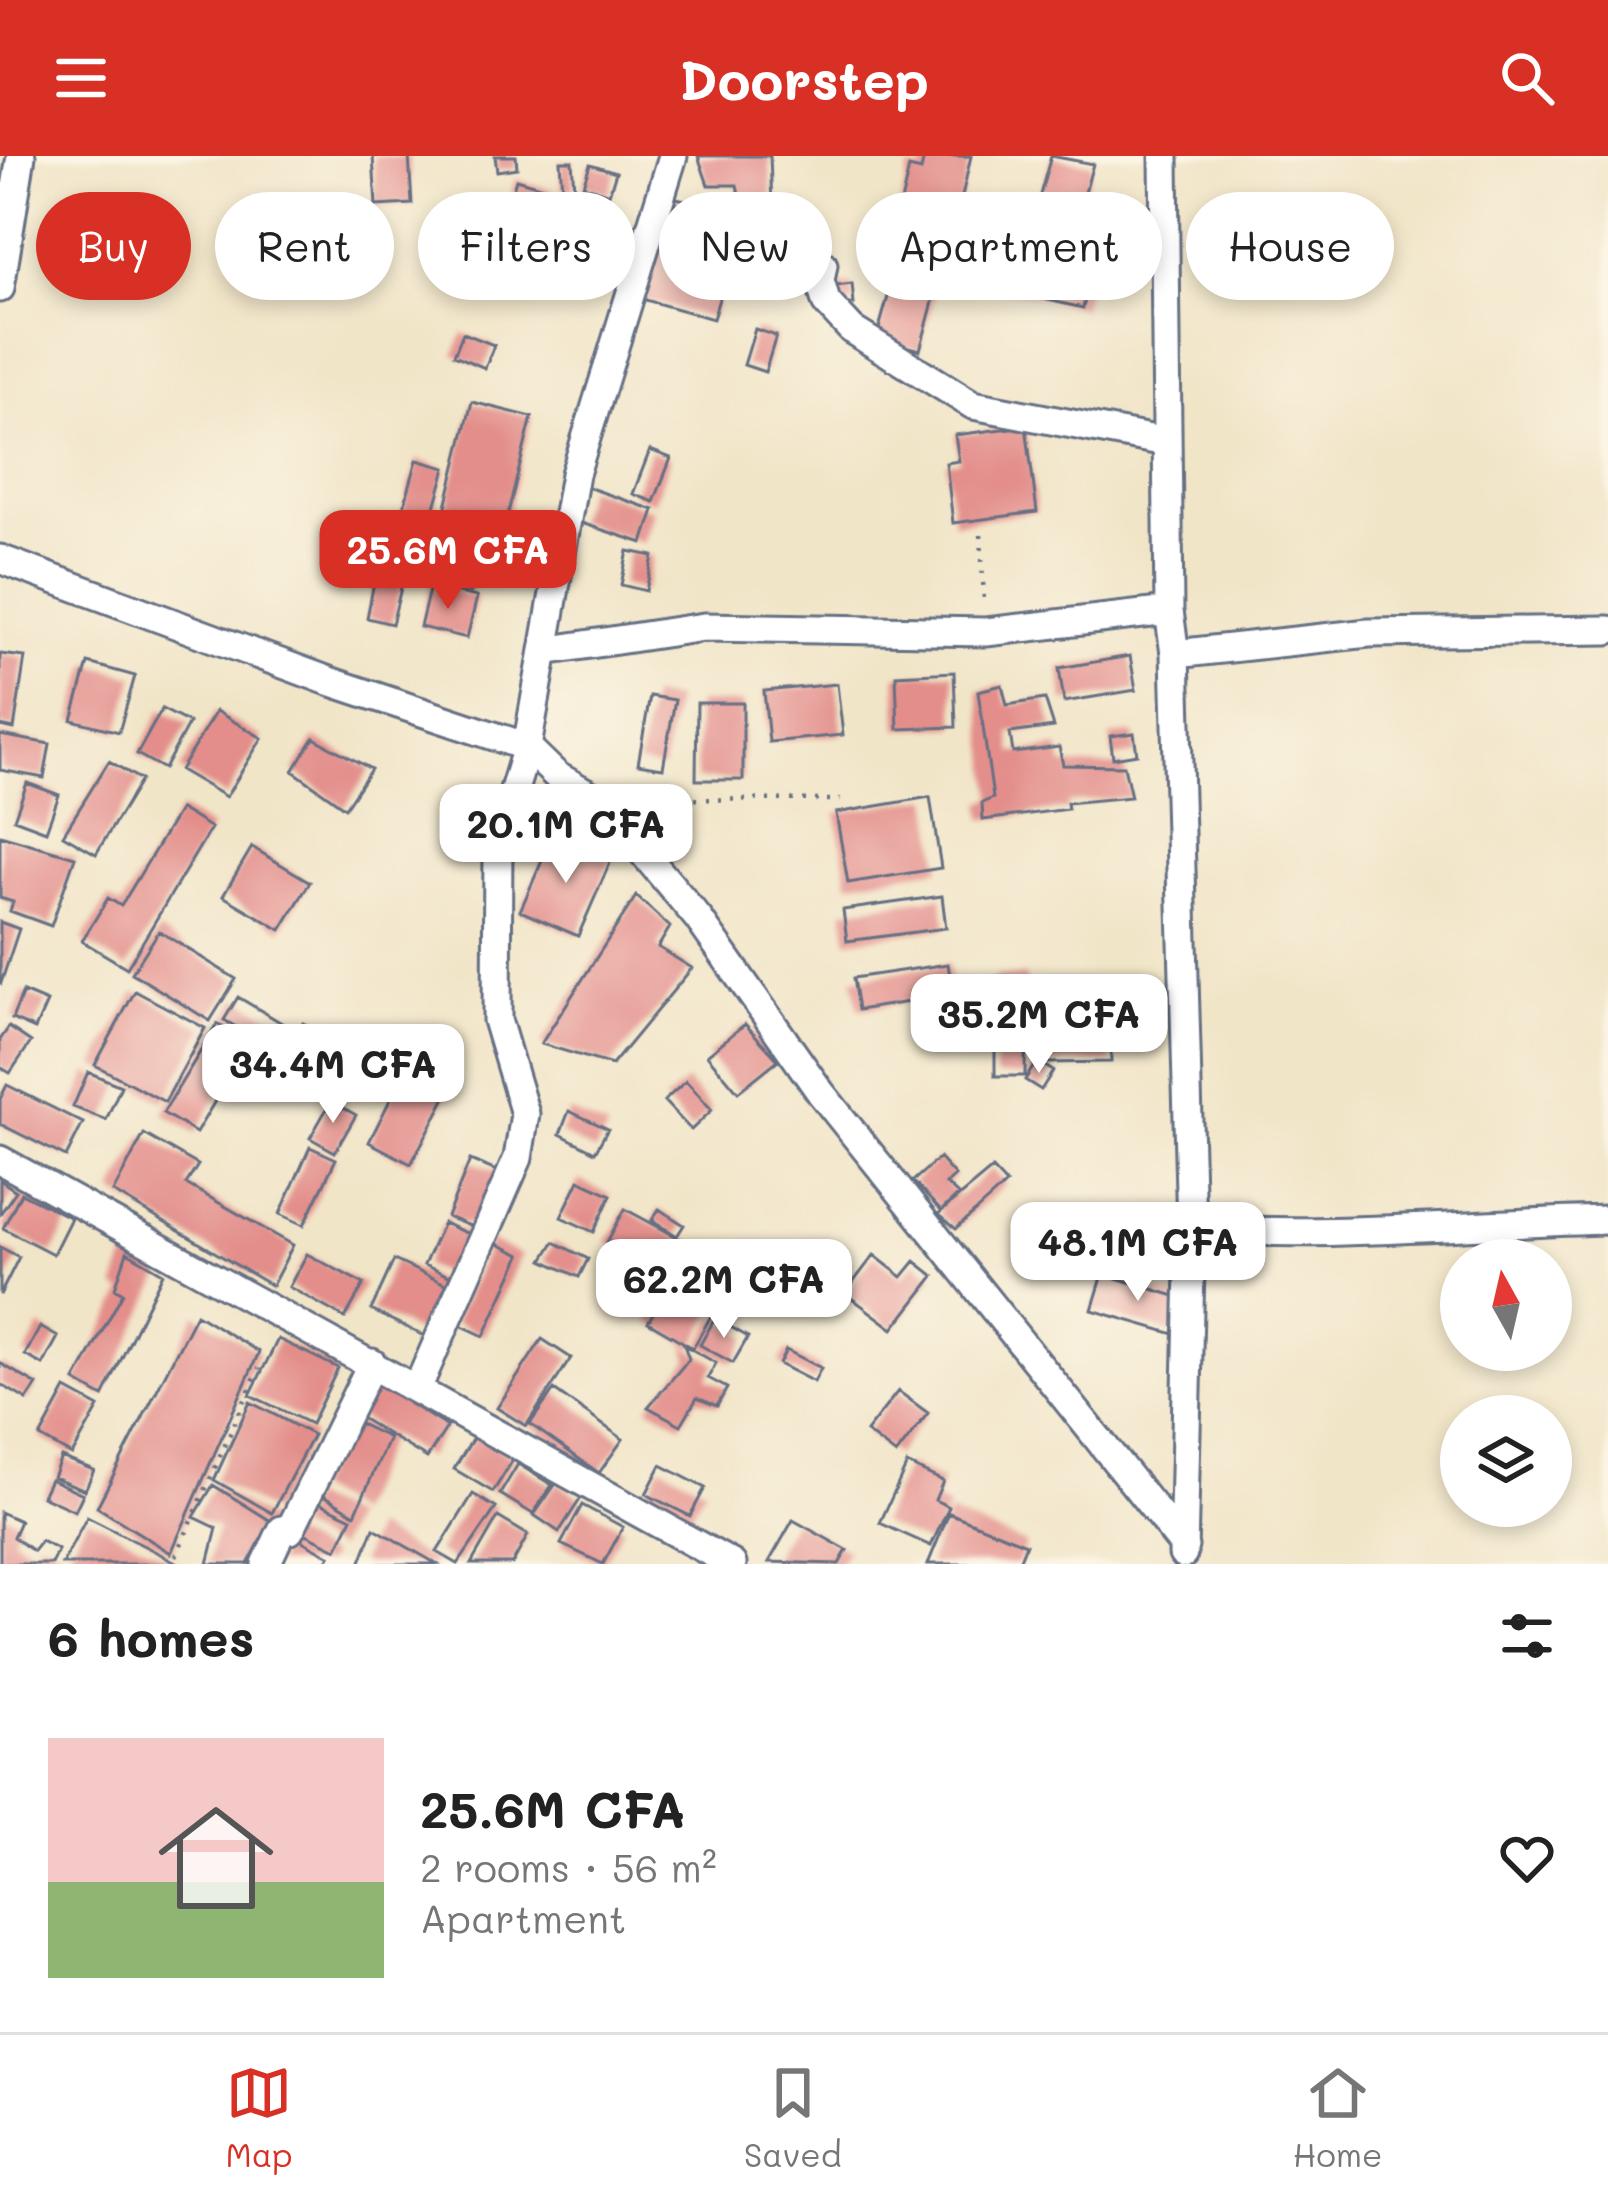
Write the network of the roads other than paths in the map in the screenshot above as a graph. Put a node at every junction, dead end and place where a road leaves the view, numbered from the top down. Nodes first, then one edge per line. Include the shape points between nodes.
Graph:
1 (21, 156) edge
2 (673, 156) edge
3 (1164, 156) edge
4 (0, 288) edge
5 (825, 300) edge
6 (1166, 442) junction
7 (0, 559) edge
8 (1169, 611) junction
9 (1608, 630) edge
10 (544, 651) junction
11 (1175, 654) junction
12 (526, 747) junction
13 (0, 1160) edge
14 (1608, 1220) edge
15 (1191, 1228) junction
16 (372, 1363) junction
17 (417, 1389) junction
18 (1183, 1555) edge
19 (266, 1564) edge
20 (732, 1564) edge

1 - 4 street
2 - 10 street via 574,475
3 - 6 street
5 - 6 street via 852,330 973,405
6 - 8 street
7 - 12 street
8 - 10 street via 986,632 704,627
8 - 11 street
9 - 11 street via 1369,633
10 - 12 street
11 - 15 street
12 - 17 street via 497,843 495,936 497,1020 525,1114 518,1158
12 - 18 street via 599,800 698,918 864,1149
13 - 16 street
14 - 15 street via 1278,1235
15 - 18 street
16 - 17 street
16 - 19 street
17 - 20 street

